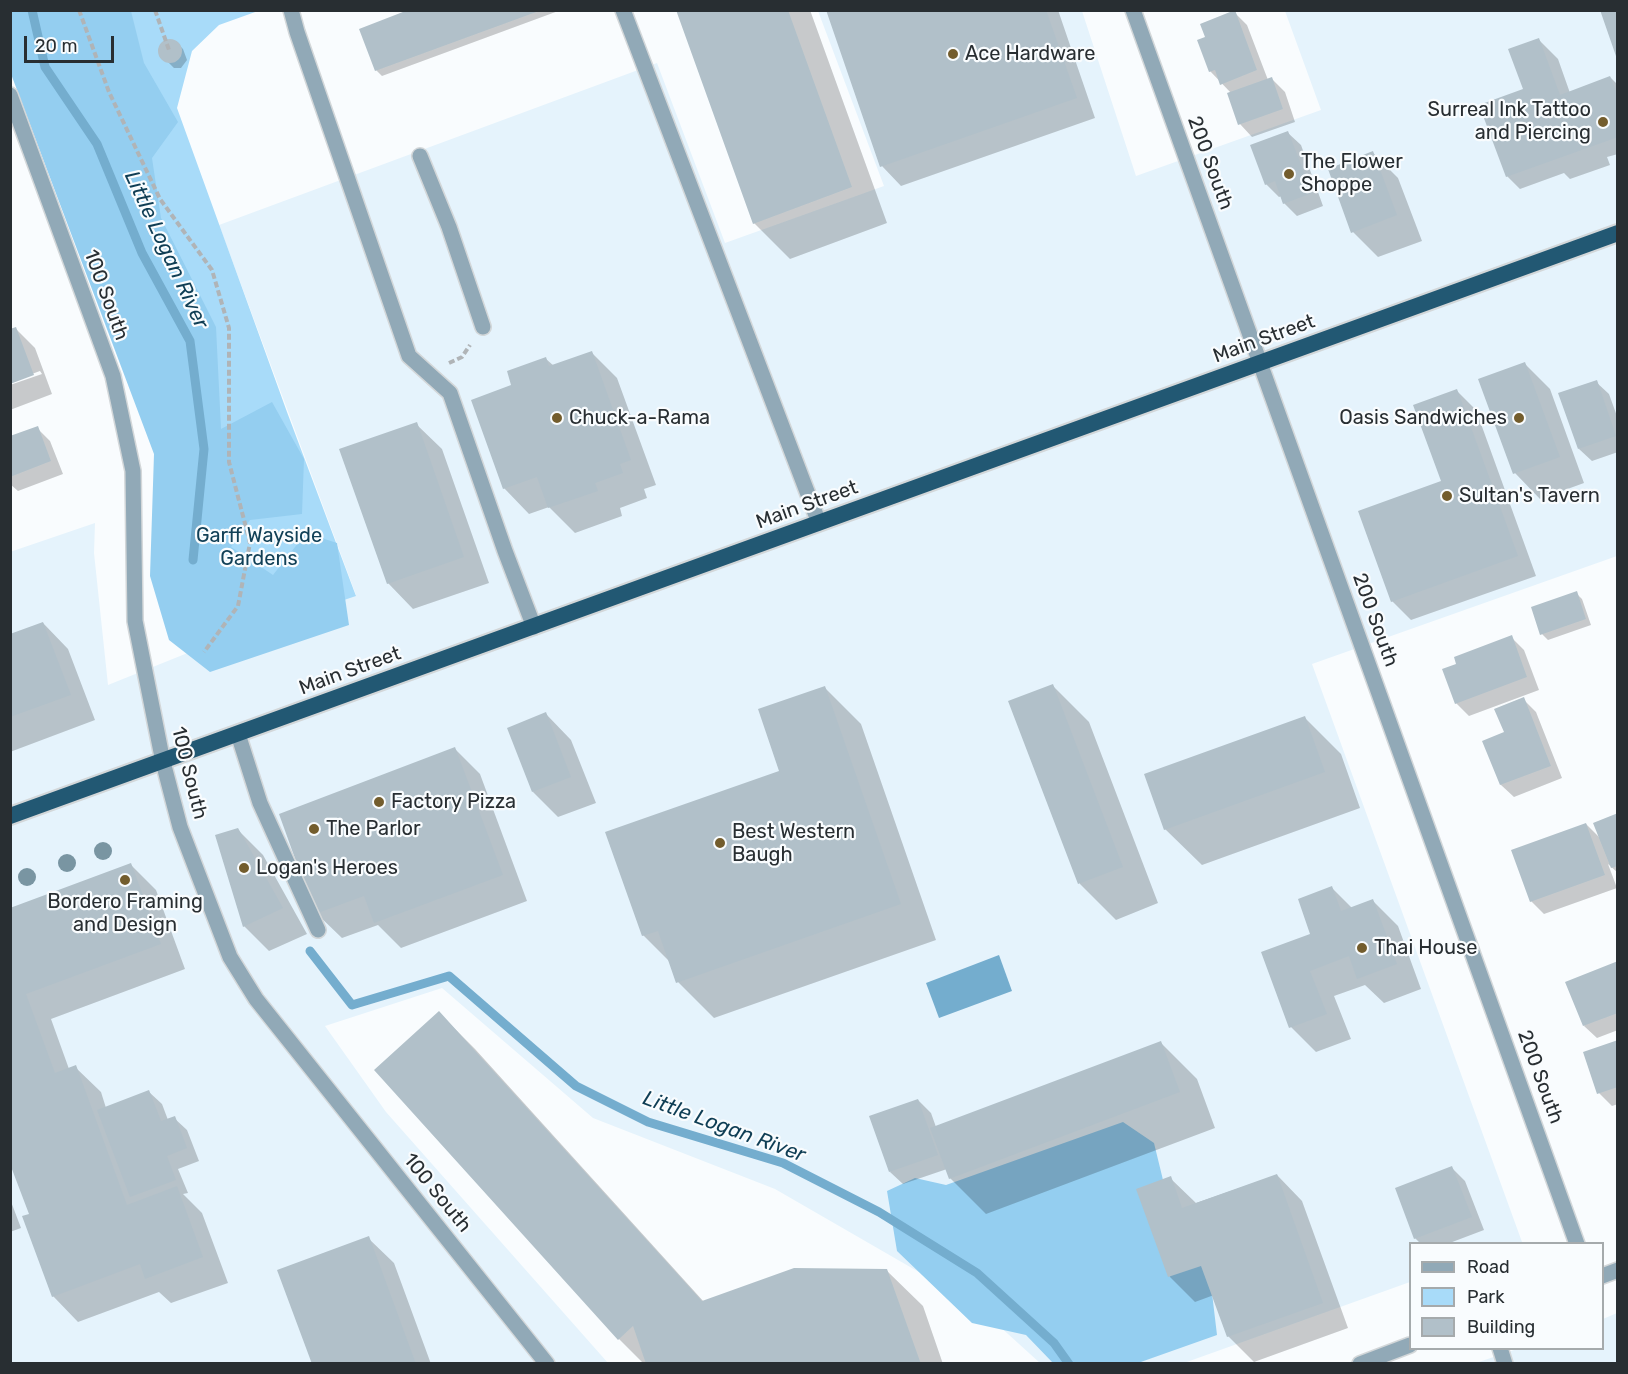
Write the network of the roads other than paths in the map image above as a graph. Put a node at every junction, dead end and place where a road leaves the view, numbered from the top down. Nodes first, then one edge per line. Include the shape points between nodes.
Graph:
1 (291, 10) edge
2 (623, 10) edge
3 (1133, 10) edge
4 (10, 95) edge
5 (420, 156) dead end
6 (1617, 232) edge
7 (483, 327) road end
8 (1260, 363) junction
9 (819, 523) junction
10 (534, 627) junction
11 (238, 734) junction
12 (163, 762) junction
13 (10, 816) edge
14 (318, 930) dead end
15 (1576, 1242) edge
16 (1409, 1345) edge
17 (547, 1364) edge
18 (1360, 1364) edge

1 - 10 street via 409,356 450,393
2 - 9 street
3 - 8 street, 200 South
4 - 12 street, 100 South via 113,376 133,471 135,621
5 - 7 street
6 - 8 highway, Main Street
8 - 9 highway, Main Street
8 - 15 street, 200 South
9 - 10 highway, Main Street
10 - 11 highway, Main Street
11 - 12 highway, Main Street
11 - 14 street via 260,803
12 - 13 highway, Main Street
12 - 17 street, 100 South via 180,827 230,957 256,999
16 - 18 street

